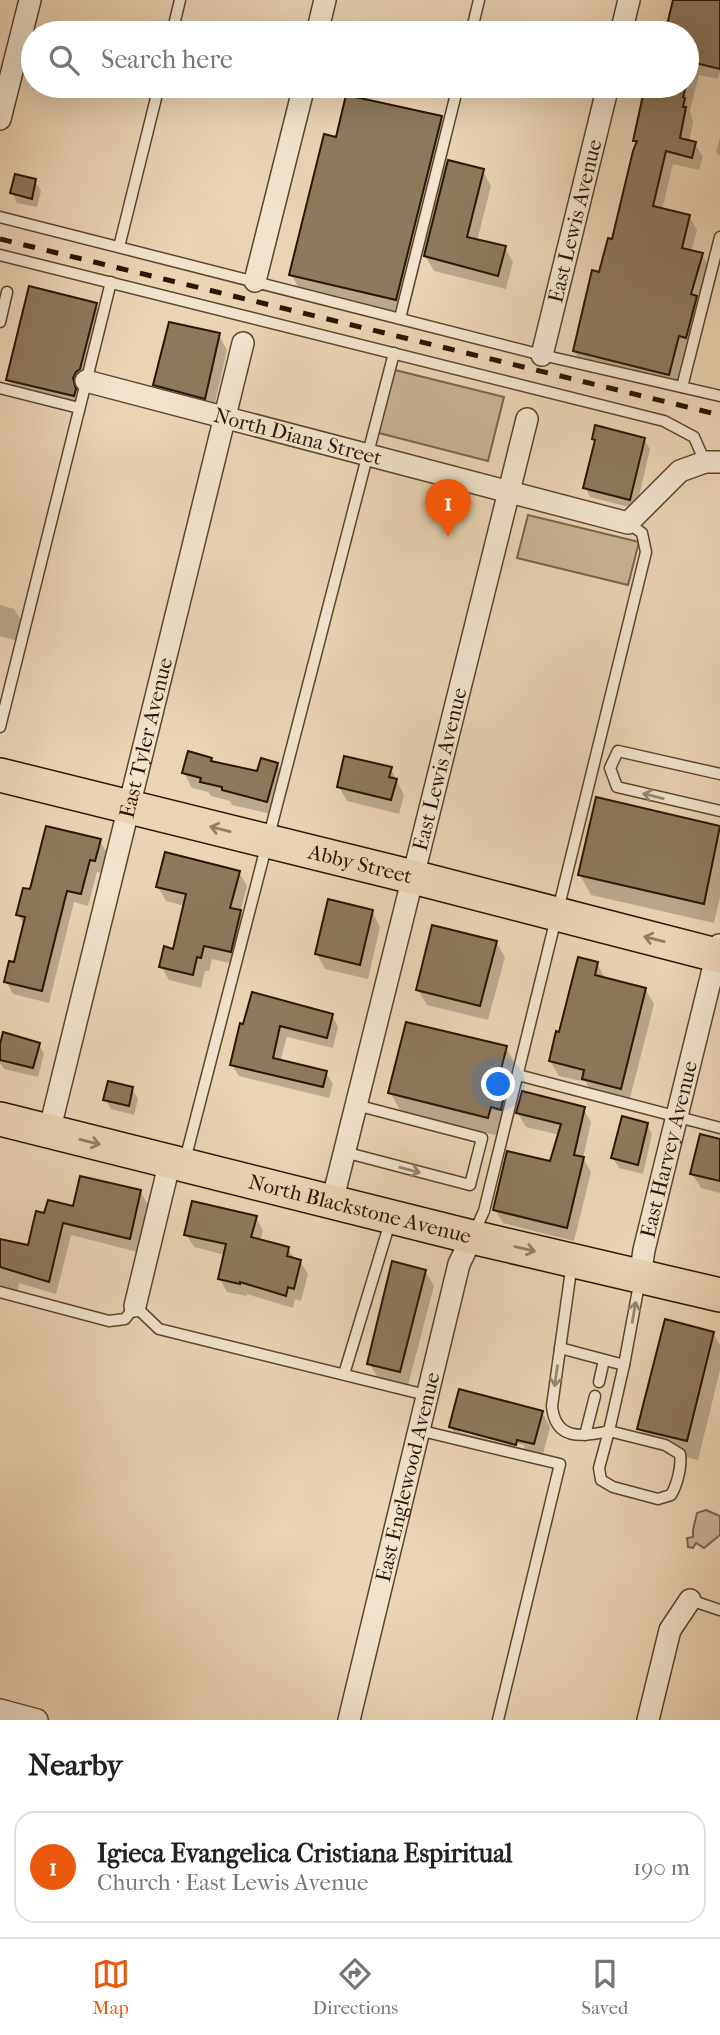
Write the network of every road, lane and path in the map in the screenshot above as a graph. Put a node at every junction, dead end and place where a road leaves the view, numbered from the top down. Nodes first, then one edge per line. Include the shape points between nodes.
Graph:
1 (30, 0) edge
2 (180, 0) edge
3 (325, 0) edge
4 (479, 0) edge
5 (629, 0) edge
6 (25, 21) edge
7 (175, 21) edge
8 (320, 21) edge
9 (474, 21) edge
10 (624, 21) edge
11 (21, 36) edge
12 (156, 98) edge
13 (301, 98) edge
14 (455, 98) edge
15 (605, 98) edge
16 (0, 119) edge
17 (0, 218) edge
18 (720, 237) edge
19 (119, 247) junction
20 (0, 255) edge
21 (255, 281) junction
22 (111, 282) junction
23 (7, 292) dead end
24 (400, 318) junction
25 (0, 321) edge
26 (243, 342) dead end
27 (394, 353) junction
28 (542, 355) junction
29 (86, 381) junction
30 (682, 387) junction
31 (0, 388) edge
32 (720, 396) edge
33 (79, 408) junction
34 (225, 418) junction
35 (527, 419) dead end
36 (368, 454) junction
37 (713, 462) edge
38 (509, 492) junction
39 (628, 523) junction
40 (0, 727) edge
41 (720, 774) edge
42 (0, 775) edge
43 (129, 807) junction
44 (720, 811) edge
45 (269, 842) junction
46 (413, 877) junction
47 (557, 914) junction
48 (719, 950) edge
49 (519, 1074) junction
50 (356, 1105) junction
51 (677, 1116) junction
52 (0, 1119) edge
53 (720, 1128) edge
54 (49, 1132) junction
55 (482, 1138) junction
56 (501, 1142) junction
57 (344, 1152) junction
58 (177, 1163) junction
59 (332, 1202) junction
60 (392, 1217) junction
61 (472, 1237) junction
62 (572, 1260) junction
63 (640, 1277) junction
64 (0, 1292) edge
65 (720, 1295) edge
66 (135, 1306) junction
67 (560, 1348) junction
68 (604, 1360) junction
69 (624, 1365) junction
70 (344, 1374) junction
71 (598, 1382) dead end
72 (426, 1395) junction
73 (595, 1396) dead end
74 (418, 1430) junction
75 (609, 1432) junction
76 (585, 1435) junction
77 (690, 1600) joint
78 (720, 1610) edge
79 (0, 1710) edge
80 (37, 1720) edge
81 (349, 1720) edge
82 (498, 1720) edge
83 (648, 1720) edge

1 - 6 street
2 - 7 lane
3 - 8 street
4 - 9 lane
5 - 10 street
11 - 16 street
12 - 19 lane
13 - 21 street
14 - 24 lane
15 - 28 street, East Lewis Avenue
17 - 19 lane
18 - 30 lane
19 - 21 lane
20 - 22 lane
21 - 24 lane
22 - 27 lane
22 - 29 lane
23 - 25 lane
24 - 28 lane
26 - 34 street, East Tyler Avenue
27 - 36 lane
27 - 37 lane via 664,421 694,437
28 - 30 lane
29 - 33 lane
29 - 34 street, North Diana Street
30 - 32 lane
31 - 33 lane
33 - 40 lane
34 - 36 street, North Diana Street
34 - 43 street, East Tyler Avenue
35 - 38 street, East Lewis Avenue
36 - 38 street, North Diana Street
36 - 45 lane
37 - 39 street via 680,471
38 - 39 street
38 - 46 street, East Lewis Avenue
39 - 47 lane via 642,533 646,552
44 -> 41 lane via 617,787 610,768 618,751
42 - 43 main road, Abby Street
45 -> 43 main road, Abby Street
43 - 54 street, East Tyler Avenue
45 - 46 main road, Abby Street
45 - 58 lane
46 - 47 main road, Abby Street
46 - 50 street, East Lewis Avenue
48 -> 47 main road, Abby Street
47 - 49 lane
48 - 51 street, East Harvey Avenue
49 - 51 lane
49 - 56 lane
50 - 55 lane
50 - 57 street, East Lewis Avenue
51 - 53 lane
51 - 63 street, East Harvey Avenue
52 - 54 main road, North Blackstone Avenue
54 -> 58 main road, North Blackstone Avenue
55 - 56 lane
57 -> 55 lane via 470,1185
56 - 61 lane via 484,1211
57 - 59 street, East Lewis Avenue
58 - 59 main road, North Blackstone Avenue
58 - 66 street
59 - 60 main road, North Blackstone Avenue
60 - 61 main road, North Blackstone Avenue
60 - 70 lane
61 -> 62 main road, North Blackstone Avenue
61 - 72 street, East Englewood Avenue via 459,1264
62 - 63 main road, North Blackstone Avenue
62 - 67 lane
63 - 65 main road, North Blackstone Avenue
69 -> 63 lane
64 - 66 lane via 109,1321 125,1319
66 - 70 lane via 159,1329
67 - 68 lane
67 -> 76 lane via 553,1419 560,1429
68 - 69 lane
68 - 71 lane
69 - 75 lane
70 - 72 lane
72 - 74 street, East Englewood Avenue
73 - 76 lane
74 - 81 street, East Englewood Avenue
74 - 82 lane via 560,1464
75 - 75 lane via 680,1454 671,1496 658,1499 601,1480 598,1468
75 - 76 lane
77 - 78 lane
77 - 83 street via 670,1630
79 - 80 street

